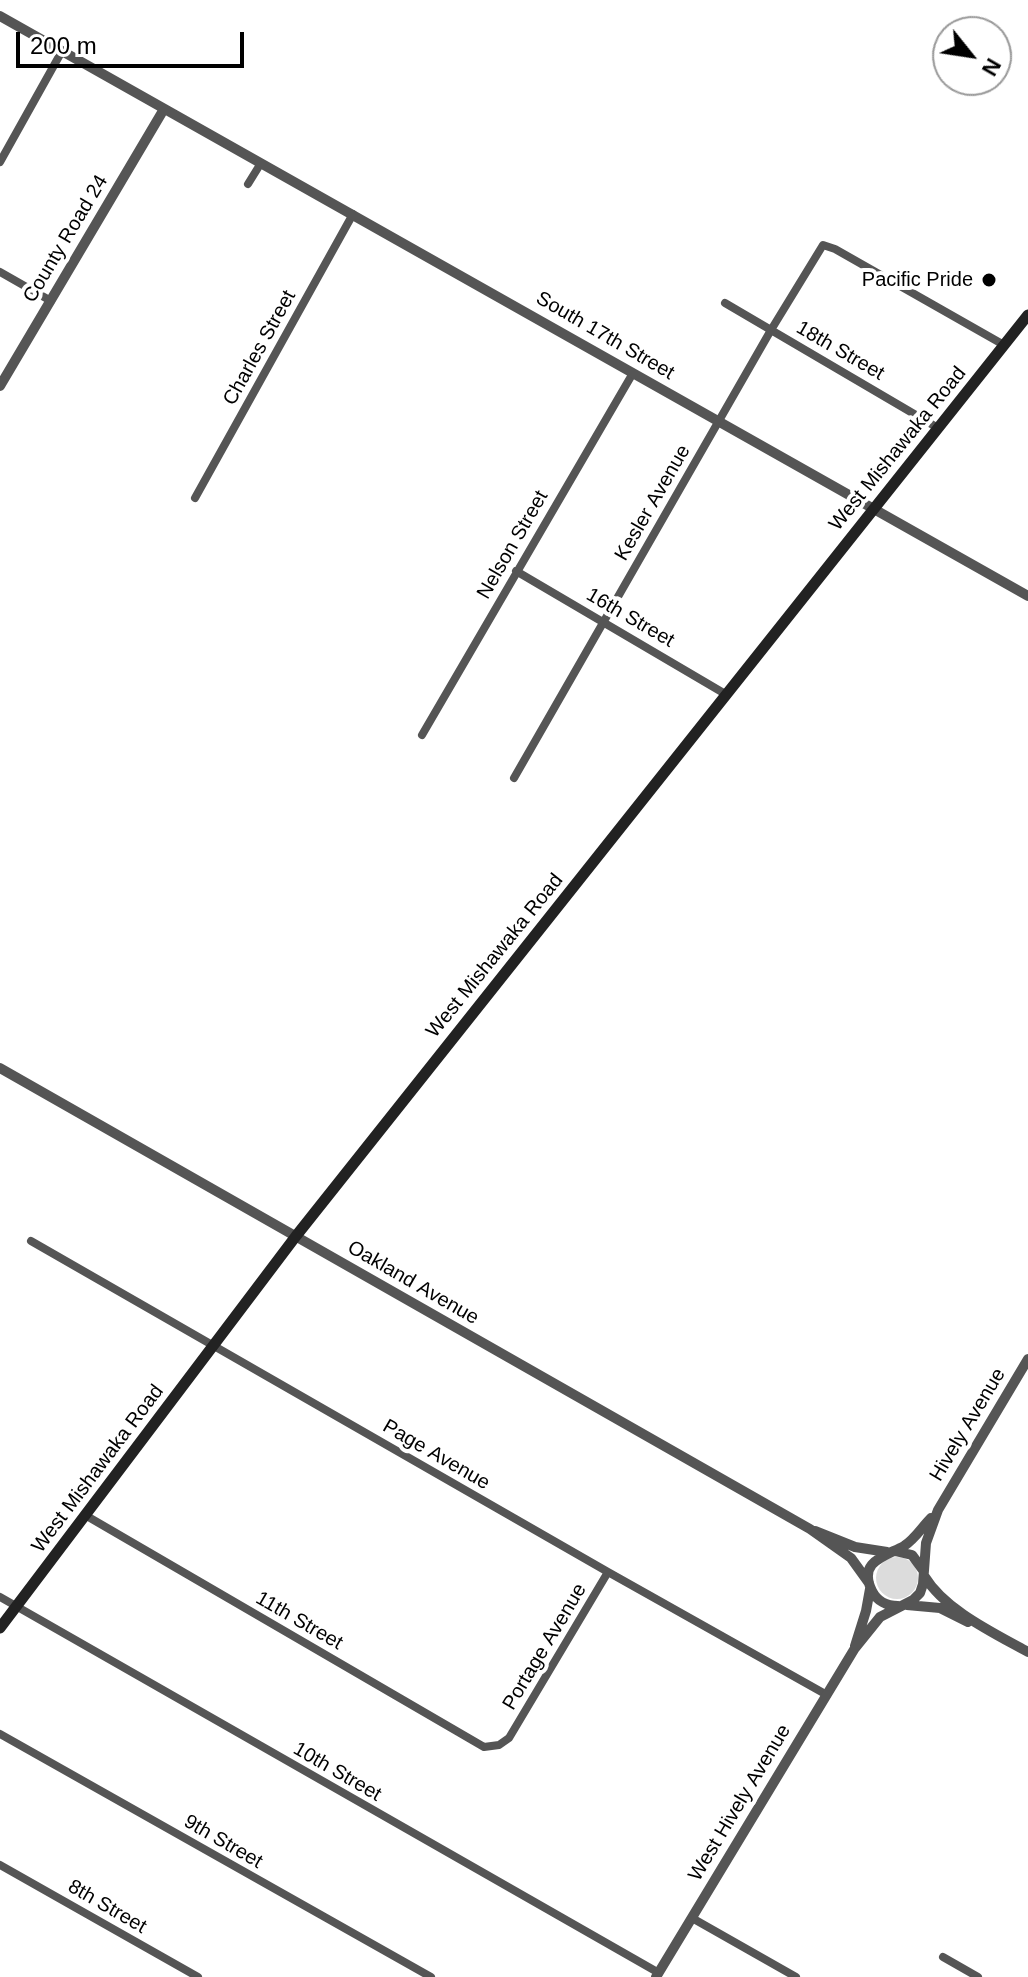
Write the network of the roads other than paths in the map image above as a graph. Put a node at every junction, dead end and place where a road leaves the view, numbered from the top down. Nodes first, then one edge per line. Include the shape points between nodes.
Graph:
1 (0, 16) edge
2 (62, 51) junction
3 (164, 109) junction
4 (0, 162) edge
5 (261, 163) junction
6 (248, 184) dead end
7 (353, 214) junction
8 (0, 272) edge
9 (51, 301) junction
10 (725, 303) dead end
11 (1028, 315) edge
12 (771, 330) junction
13 (1004, 345) junction
14 (633, 373) junction
15 (0, 386) edge
16 (719, 421) junction
17 (938, 428) junction
18 (195, 498) dead end
19 (874, 509) junction
20 (516, 571) junction
21 (1028, 596) edge
22 (604, 621) junction
23 (727, 695) junction
24 (422, 735) dead end
25 (514, 778) dead end
26 (0, 1068) edge
27 (296, 1236) junction
28 (31, 1241) dead end
29 (213, 1346) junction
30 (1028, 1359) edge
31 (938, 1510) junction
32 (85, 1515) junction
33 (810, 1529) junction
34 (890, 1552) junction
35 (608, 1572) junction
36 (923, 1572) junction
37 (870, 1586) junction
38 (0, 1597) edge
39 (902, 1605) junction
40 (16, 1607) junction
41 (979, 1625) junction
42 (0, 1628) edge
43 (855, 1648) junction
44 (1028, 1652) edge
45 (827, 1695) junction
46 (0, 1734) edge
47 (509, 1738) joint
48 (0, 1865) edge
49 (692, 1918) junction
50 (943, 1957) dead end
51 (780, 1973) edge
52 (658, 1975) edge
53 (198, 1977) edge
54 (431, 1977) edge
55 (796, 1977) edge
56 (978, 1977) edge

1 - 2 street, South 17th Street
2 - 3 street, South 17th Street
2 - 4 street
3 - 5 street, South 17th Street
3 - 9 street, County Road 24
5 - 6 street
5 - 7 street, South 17th Street
7 - 14 street, South 17th Street
7 - 18 street, Charles Street
8 - 9 street
9 - 15 street, County Road 24
10 - 12 street, 18th Street
11 - 13 main road, West Mishawaka Road
12 - 13 street, Kesler Avenue via 823,245
12 - 16 street, Kesler Avenue
12 - 17 street, 18th Street
13 - 17 main road, West Mishawaka Road
14 - 16 street, South 17th Street
14 - 20 street, Nelson Street
16 - 19 street, South 17th Street
16 - 22 street, Kesler Avenue
17 - 19 main road, West Mishawaka Road
19 - 21 street, South 17th Street
19 - 23 main road, West Mishawaka Road
20 - 22 street, 16th Street
20 - 24 street, Nelson Street
22 - 23 street, 16th Street
22 - 25 street, Kesler Avenue
23 - 27 main road, West Mishawaka Road
26 - 27 street, Oakland Avenue
27 - 29 main road, West Mishawaka Road
27 - 33 street, Oakland Avenue
28 - 29 street, Page Avenue
29 - 32 main road, West Mishawaka Road
29 - 35 street, Page Avenue
30 - 31 street, Hively Avenue
31 - 34 street, Hively Avenue via 913,1538
31 - 36 street, Hively Avenue
32 - 40 main road, West Mishawaka Road
32 - 47 street, 11th Street via 484,1747
33 - 34 street, Oakland Avenue via 855,1547
33 - 37 street, Oakland Avenue via 851,1558
34 - 36 street via 912,1555
34 - 37 street, Hively Avenue via 872,1564
35 - 45 street, Page Avenue
35 - 47 street, Portage Avenue
36 - 39 street, Hively Avenue via 920,1593
36 - 41 street via 944,1600
37 - 39 street via 882,1602
37 - 43 street, Hively Avenue
38 - 40 street, 10th Street
39 - 41 street via 940,1608
39 - 43 street, Hively Avenue via 880,1617
40 - 42 main road, West Mishawaka Road
40 - 52 street, 10th Street
41 - 44 street
43 - 45 street, West Hively Avenue
45 - 49 street, West Hively Avenue
46 - 54 street, 9th Street
48 - 53 street, 8th Street
49 - 51 street
49 - 52 street, West Hively Avenue
50 - 56 street
51 - 55 street

